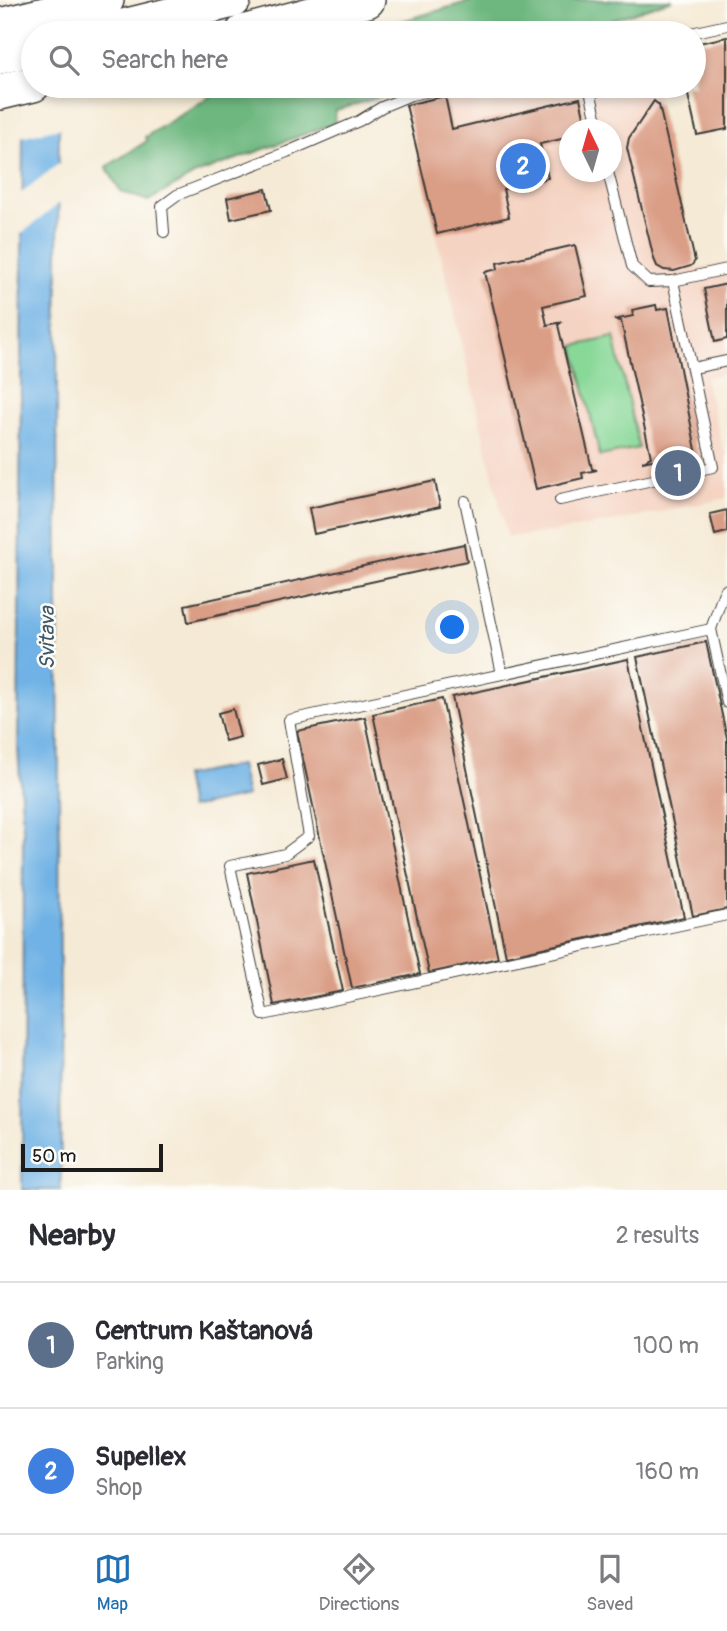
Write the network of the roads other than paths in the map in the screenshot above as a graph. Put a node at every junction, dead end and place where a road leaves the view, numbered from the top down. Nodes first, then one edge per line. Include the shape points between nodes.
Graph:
1 (233, 0) edge
2 (367, 0) edge
3 (110, 20) edge
4 (92, 21) edge
5 (288, 21) edge
6 (21, 25) edge
7 (727, 25) edge
8 (0, 26) edge
9 (706, 30) edge
10 (21, 51) edge
11 (0, 56) edge
12 (21, 87) edge
13 (0, 92) edge
14 (404, 98) edge
15 (592, 98) edge
16 (596, 119) edge
17 (611, 182) edge
18 (164, 232) dead end
19 (727, 269) edge
20 (673, 281) junction
21 (727, 360) edge
22 (693, 368) junction
23 (560, 500) dead end
24 (465, 501) dead end
25 (727, 589) edge
26 (711, 629) junction
27 (502, 674) junction
28 (727, 703) edge
29 (727, 915) edge

1 - 3 highway
2 - 5 highway
3 - 4 highway
6 - 8 highway
7 - 9 lane
10 - 11 highway
12 - 13 highway
14 - 18 lane via 287,152 177,195 162,206
15 - 16 lane
17 - 20 lane via 632,266 649,282
19 - 20 lane
20 - 22 lane
21 - 22 lane
22 - 23 lane via 713,467
24 - 27 lane
25 - 26 lane
26 - 27 lane
26 - 28 lane
27 - 29 lane via 289,720 309,836 285,853 230,866 263,1015

